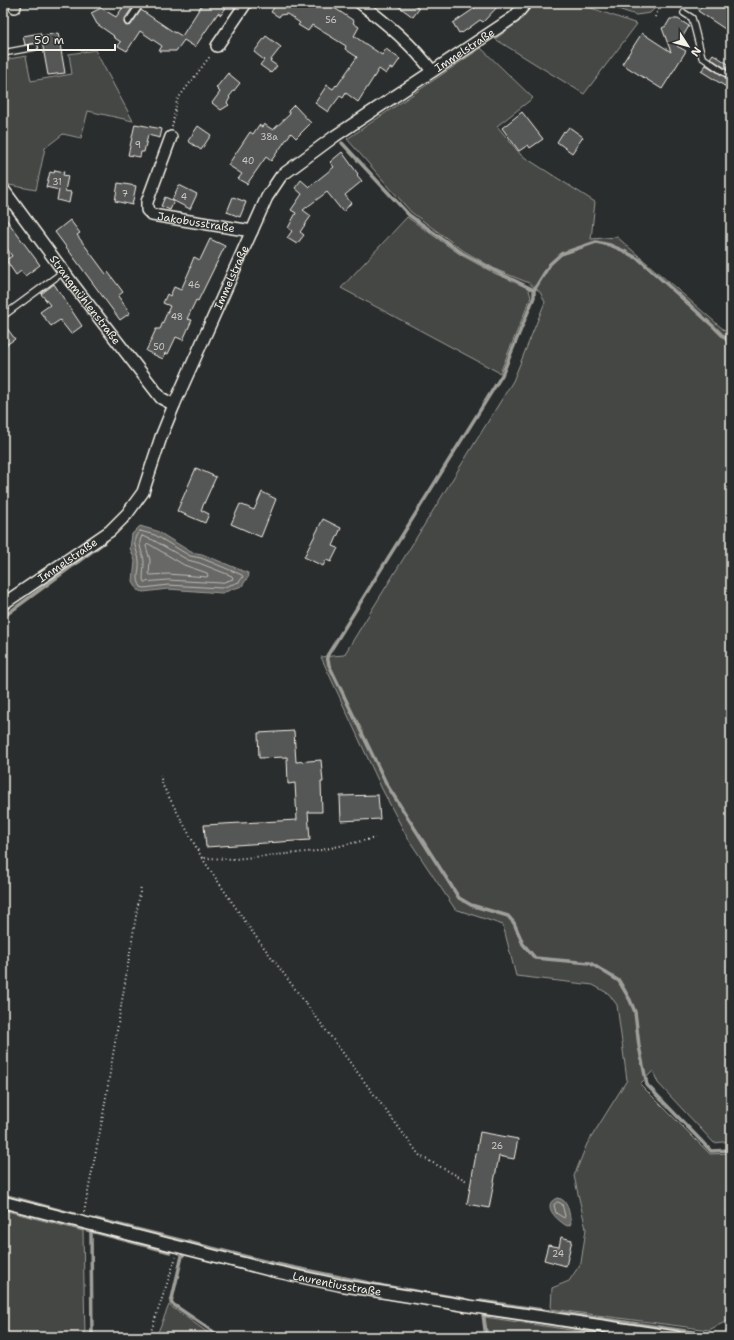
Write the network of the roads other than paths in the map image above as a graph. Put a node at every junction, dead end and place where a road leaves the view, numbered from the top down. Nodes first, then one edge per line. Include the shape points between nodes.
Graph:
1 (141, 3) edge
2 (246, 3) edge
3 (360, 3) edge
4 (526, 3) edge
5 (684, 13) dead end
6 (128, 22) dead end
7 (217, 46) road end
8 (35, 47) dead end
9 (3, 53) edge
10 (432, 71) junction
11 (731, 77) edge
12 (171, 137) road end
13 (3, 189) edge
14 (252, 231) junction
15 (64, 272) junction
16 (3, 316) edge
17 (174, 405) junction
18 (3, 604) edge
19 (3, 1202) edge
20 (676, 1337) edge

1 - 6 lane
2 - 7 street
3 - 10 street via 400,36
4 - 10 street, Immelstraße via 514,18
5 - 11 lane via 692,18 702,58
8 - 9 lane
10 - 14 street, Immelstraße via 335,136 281,176 267,197
12 - 14 street, Jakobusstraße via 147,202 147,210 152,216
13 - 15 street, Strangmühlenstraße
14 - 17 street, Immelstraße
15 - 16 lane
15 - 17 street, Strangmühlenstraße via 161,398
17 - 18 street, Immelstraße via 143,492 127,514 110,531
19 - 20 street, Laurentiusstraße via 179,1248 339,1285

